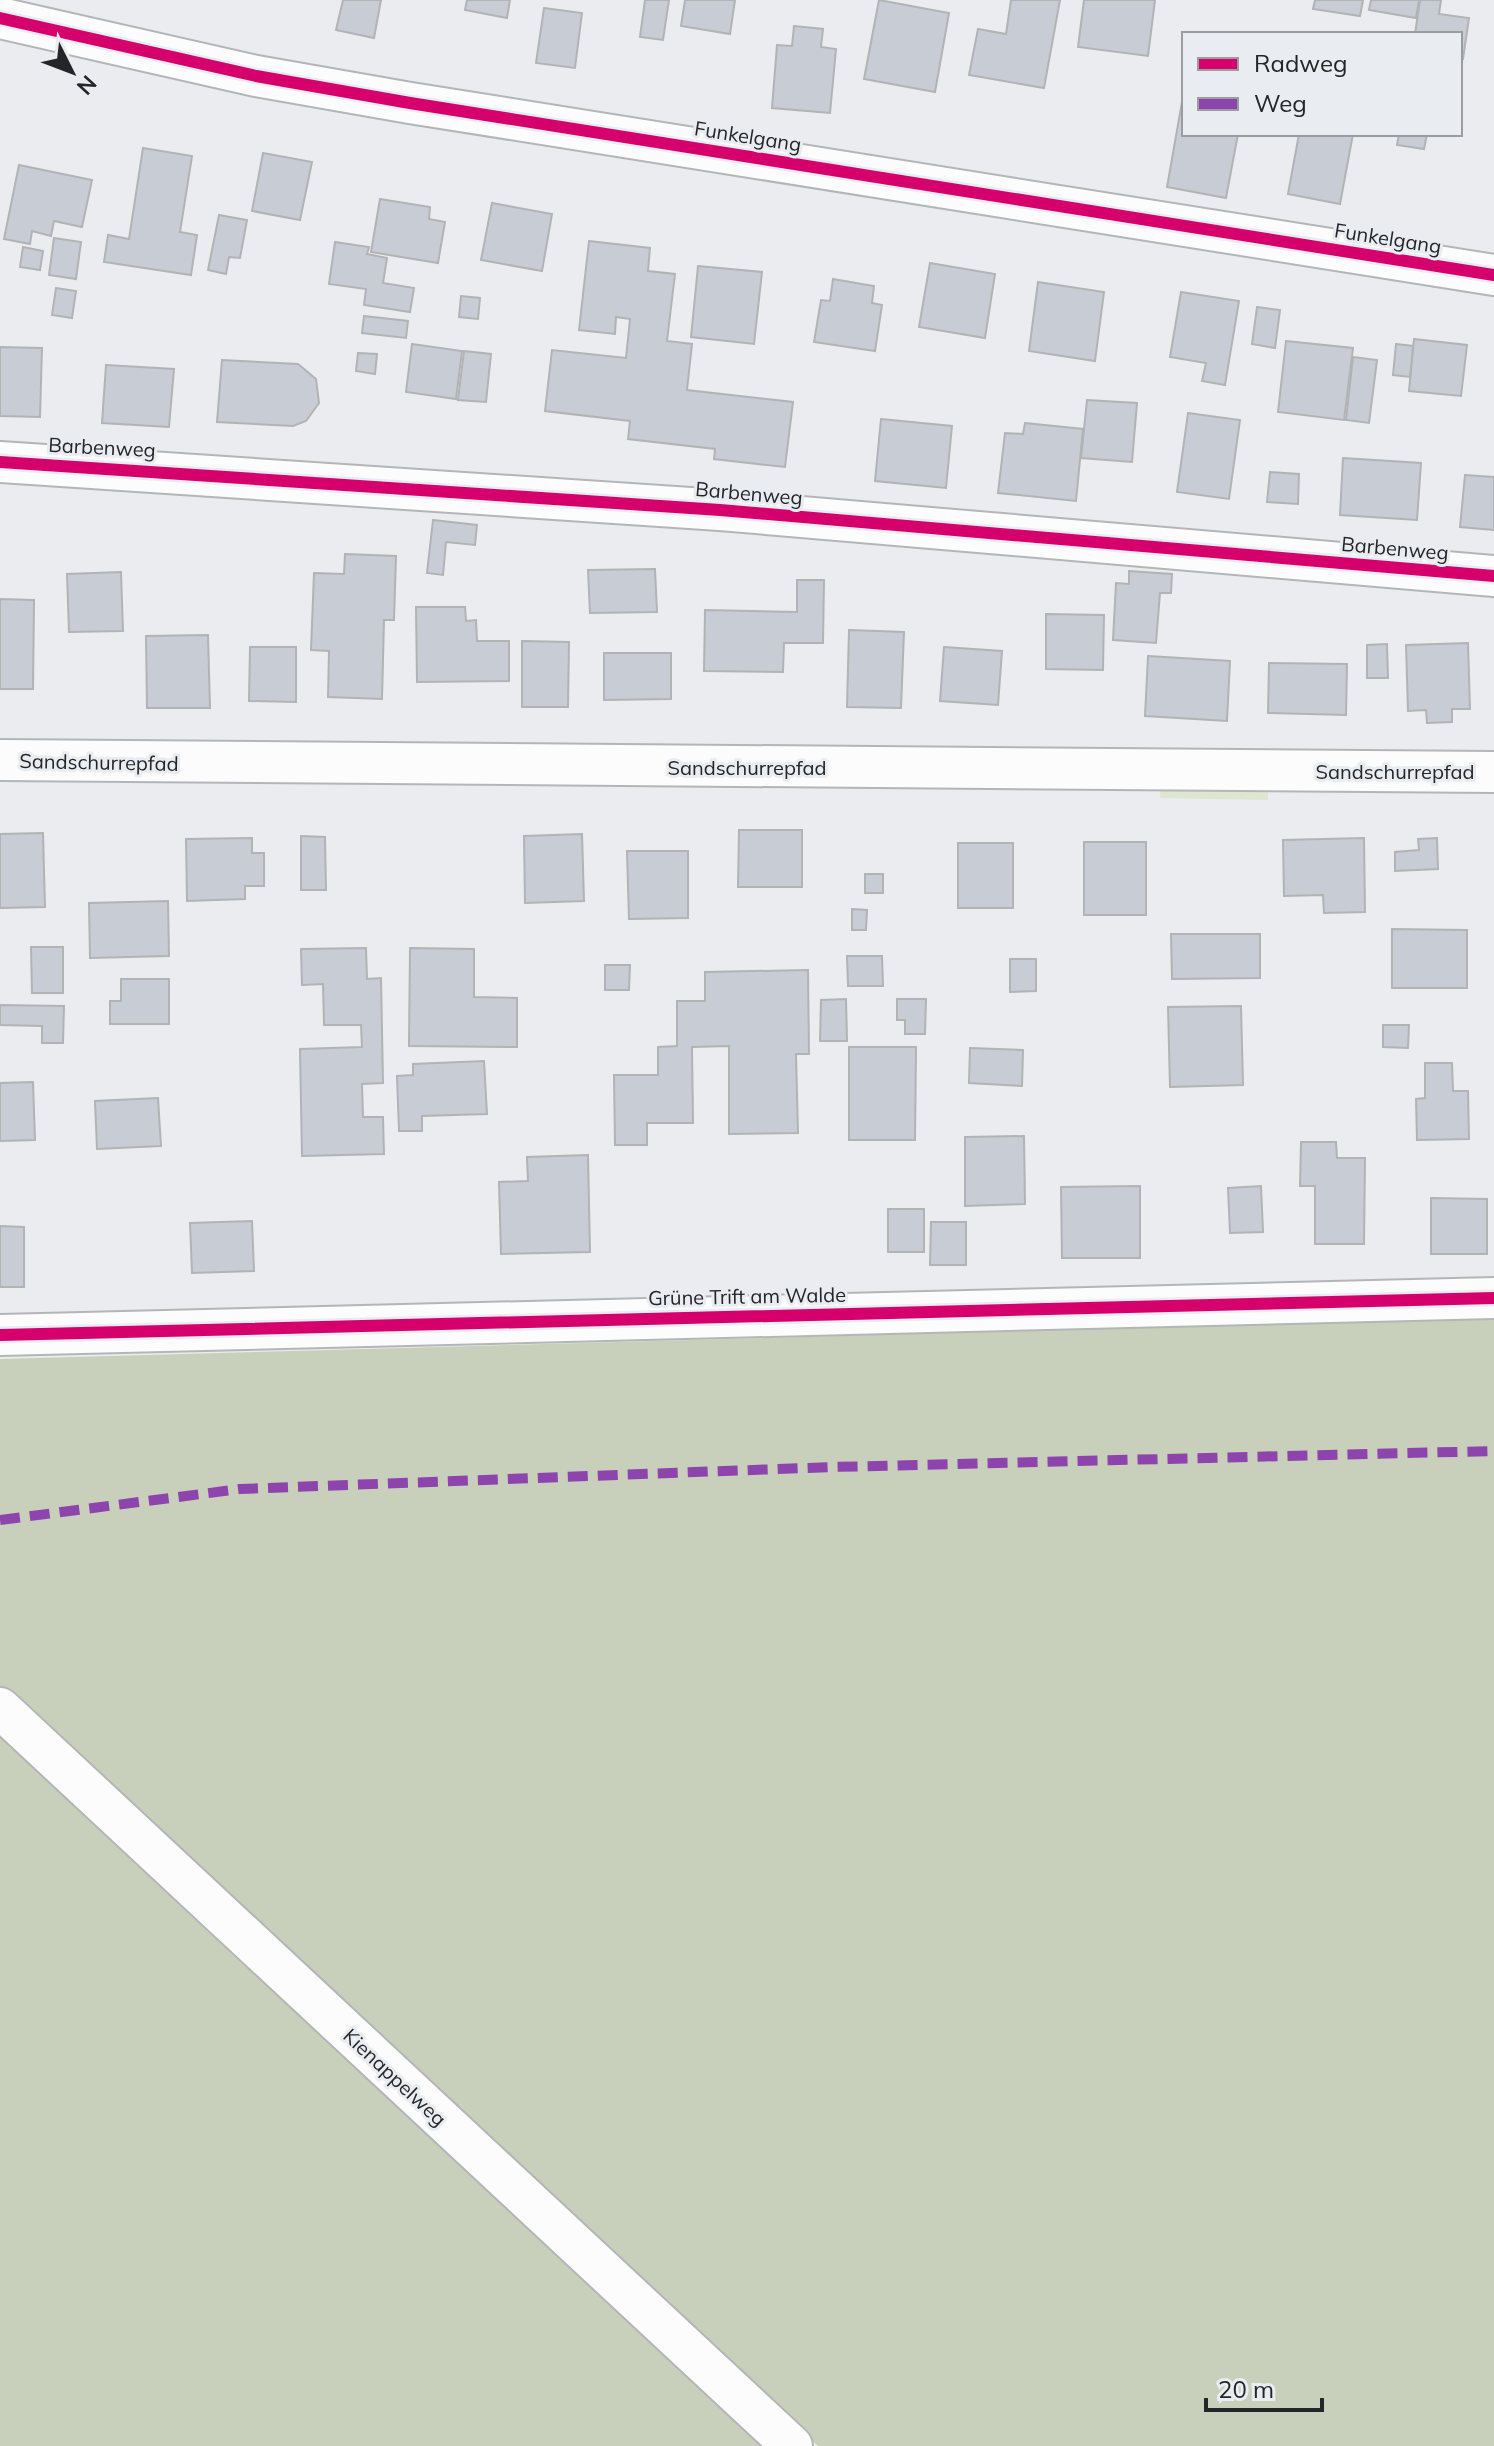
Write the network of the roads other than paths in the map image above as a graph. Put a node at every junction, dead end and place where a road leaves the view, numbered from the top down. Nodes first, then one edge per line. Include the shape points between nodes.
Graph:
1 (0, 18) edge
2 (1494, 275) edge
3 (0, 462) edge
4 (1494, 576) edge
5 (0, 760) edge
6 (1494, 772) edge
7 (1494, 1298) edge
8 (0, 1335) edge
9 (0, 1708) edge
10 (792, 2446) edge

1 - 2 street, Funkelgang via 256,76 410,103
3 - 4 street, Barbenweg via 720,510
5 - 6 street, Sandschurrepfad
7 - 8 street, Grüne Trift am Walde
9 - 10 street, Kienappelweg

